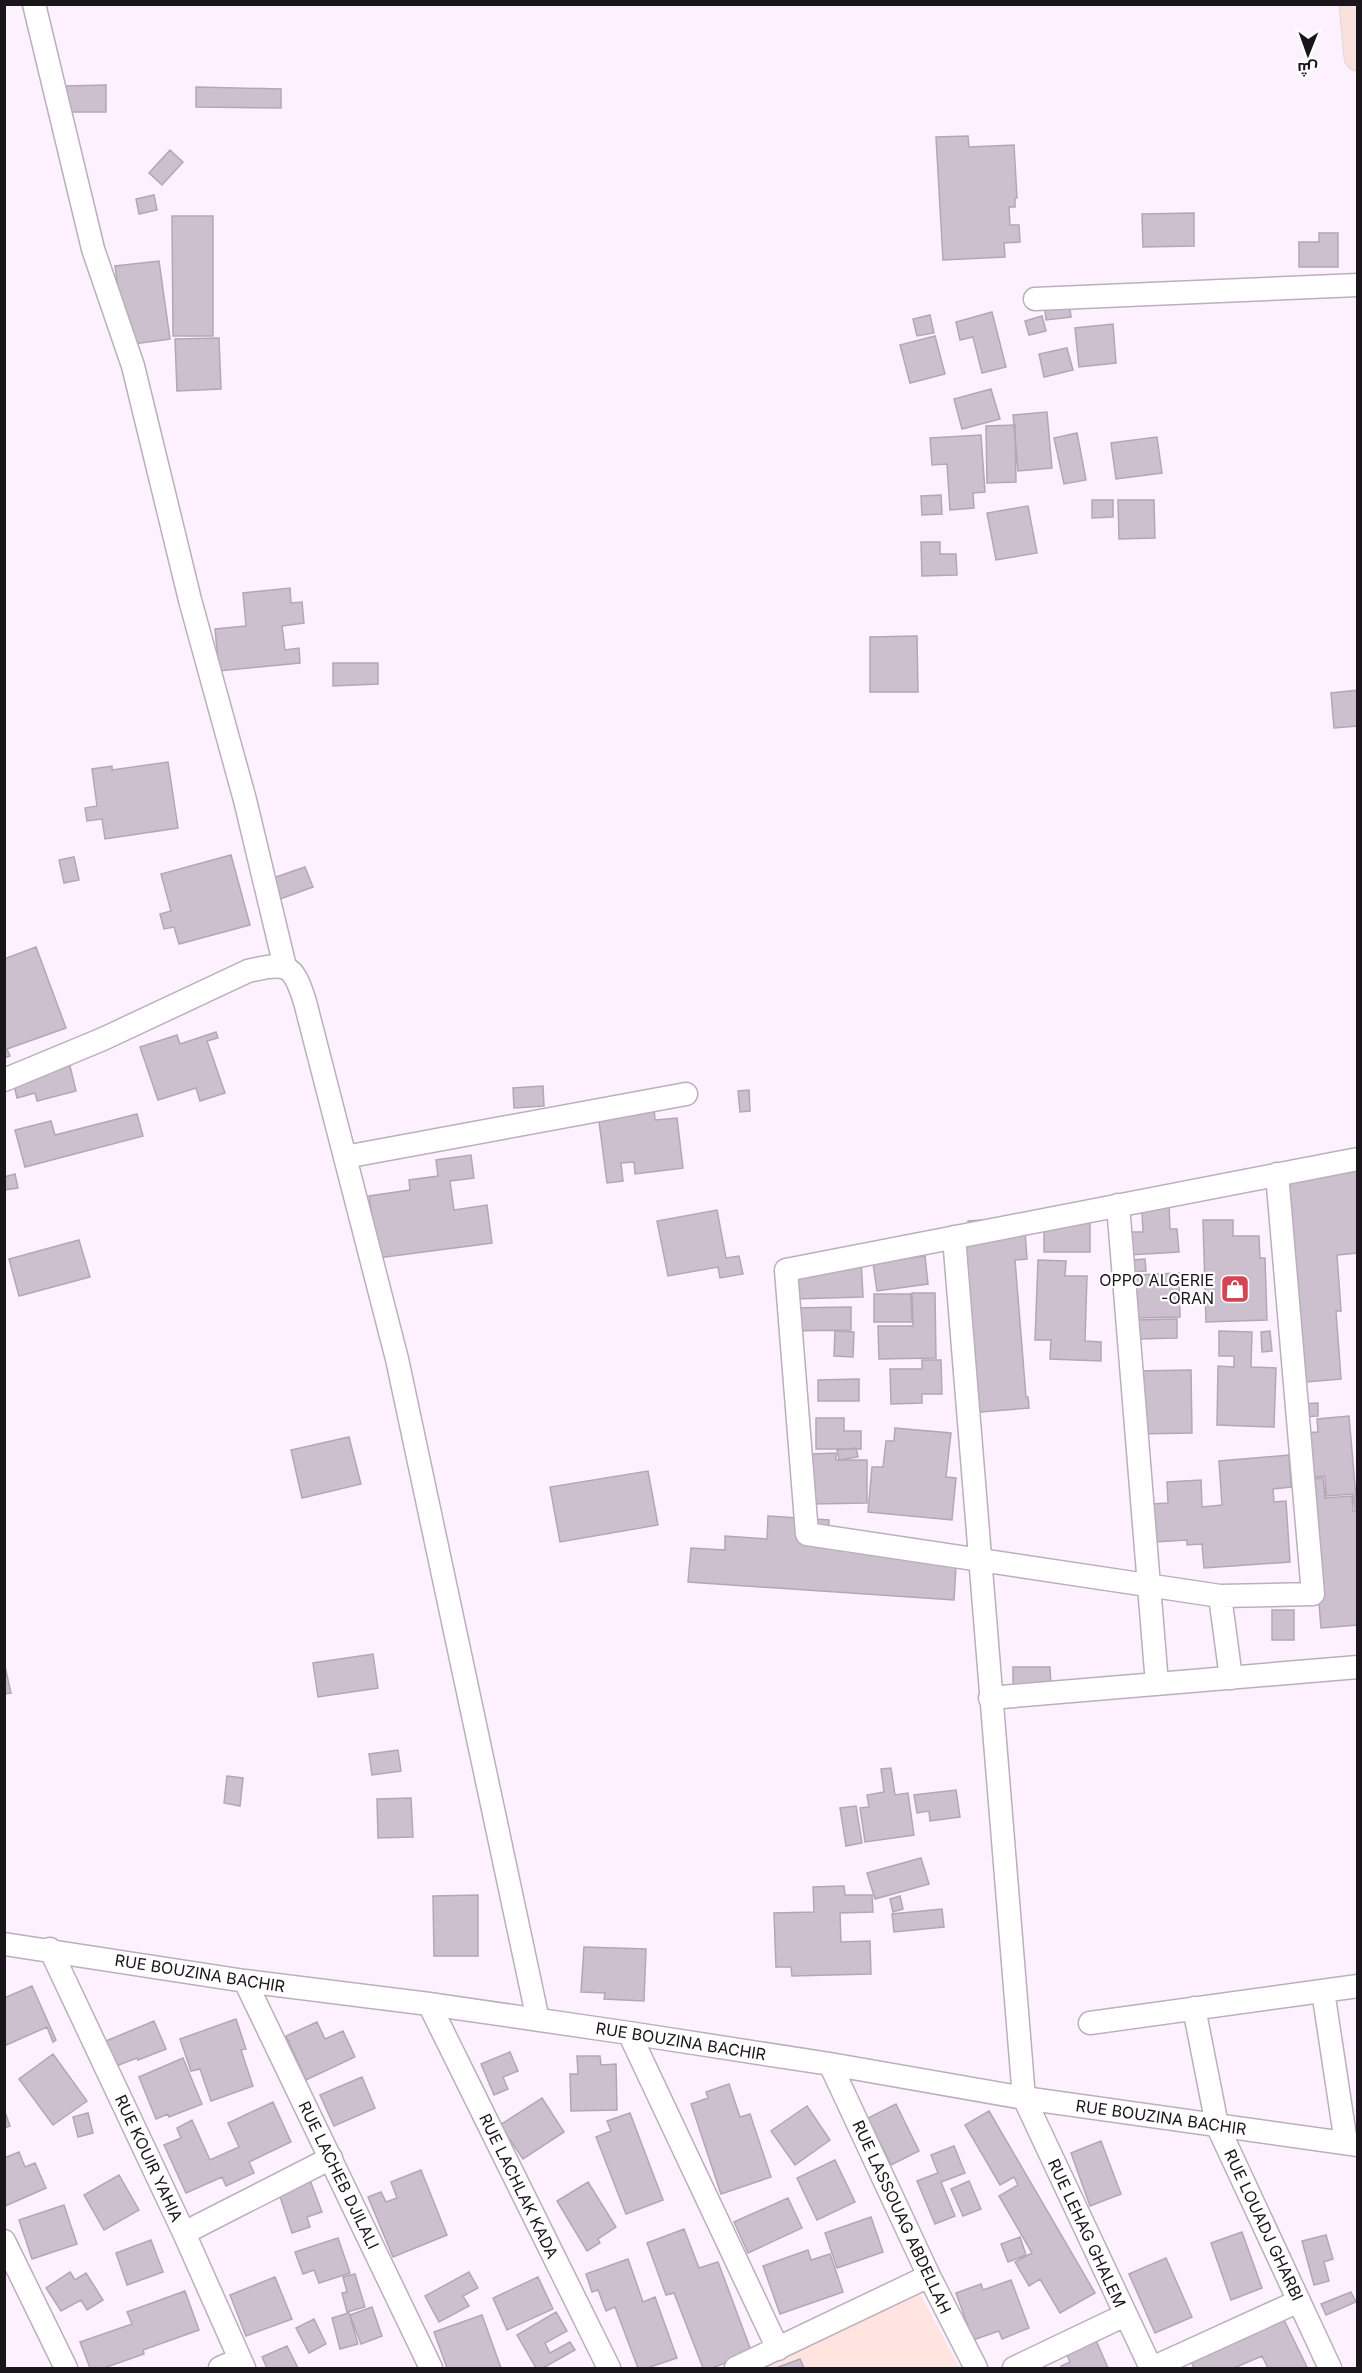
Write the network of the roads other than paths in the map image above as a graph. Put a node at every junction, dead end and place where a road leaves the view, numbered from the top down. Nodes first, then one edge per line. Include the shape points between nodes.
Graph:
1 (34, 4) edge
2 (1353, 4) edge
3 (1358, 57) edge
4 (1358, 285) edge
5 (1035, 299) dead end
6 (285, 967) junction
7 (4, 1080) edge
8 (686, 1094) dead end
9 (345, 1157) junction
10 (1358, 1159) edge
11 (1278, 1174) junction
12 (1118, 1205) junction
13 (954, 1237) junction
14 (979, 1560) junction
15 (1149, 1585) junction
16 (1220, 1596) junction
17 (1358, 1667) edge
18 (1231, 1677) junction
19 (1157, 1684) junction
20 (990, 1698) junction
21 (4, 1944) edge
22 (50, 1949) junction
23 (245, 1981) junction
24 (1358, 1986) edge
25 (1323, 1991) junction
26 (429, 2004) junction
27 (1194, 2008) junction
28 (538, 2019) junction
29 (1090, 2022) dead end
30 (629, 2032) junction
31 (830, 2064) junction
32 (1024, 2098) junction
33 (1217, 2125) junction
34 (1352, 2144) edge
35 (331, 2158) junction
36 (184, 2233) junction
37 (4, 2241) edge
38 (929, 2276) junction
39 (1299, 2301) junction
40 (1125, 2314) junction
41 (778, 2349) junction
42 (235, 2365) edge
43 (66, 2368) edge
44 (431, 2368) edge
45 (608, 2368) edge
46 (736, 2368) edge
47 (976, 2368) edge
48 (1014, 2368) edge
49 (1152, 2368) edge
50 (1330, 2368) edge

1 - 6 street via 93,249 133,366
2 - 3 main road
4 - 5 street
6 - 7 street via 248,971 104,1039
6 - 9 street via 295,974 305,1002
8 - 9 street
9 - 28 street via 397,1359
10 - 11 street
11 - 12 street
11 - 16 street via 1313,1594
12 - 13 street
12 - 15 street
13 - 14 street
13 - 14 street via 786,1270 807,1534
14 - 15 street
14 - 20 street
15 - 16 street
15 - 19 street
16 - 18 street
17 - 18 street
18 - 19 street
19 - 20 street
20 - 32 street
21 - 22 street, RUE BOUZINA BACHIR
22 - 23 street, RUE BOUZINA BACHIR
22 - 36 street, RUE KOUIR YAHIA
23 - 26 street, RUE BOUZINA BACHIR
23 - 35 street, RUE LACHEB DJILALI
24 - 25 street
25 - 27 street
25 - 34 street
26 - 28 street, RUE BOUZINA BACHIR
26 - 45 street, RUE LACHLAK KADA
27 - 29 street
27 - 33 street, RUE LOUADJ GHARBI
28 - 30 street, RUE BOUZINA BACHIR
30 - 31 street, RUE BOUZINA BACHIR
30 - 41 street
31 - 32 street, RUE BOUZINA BACHIR
31 - 38 street, RUE LASSOUAG ABDELLAH
32 - 33 street, RUE BOUZINA BACHIR
32 - 40 street, RUE LEHAG GHALEM
33 - 34 street, RUE BOUZINA BACHIR
33 - 39 street, RUE LOUADJ GHARBI
35 - 36 street
35 - 44 street, RUE LACHEB DJILALI
36 - 42 street, RUE KOUIR YAHIA
37 - 43 street
38 - 41 street
38 - 47 street, RUE LASSOUAG ABDELLAH
39 - 49 street
39 - 50 street, RUE LOUADJ GHARBI
40 - 48 street
40 - 49 street, RUE LEHAG GHALEM
41 - 46 street

